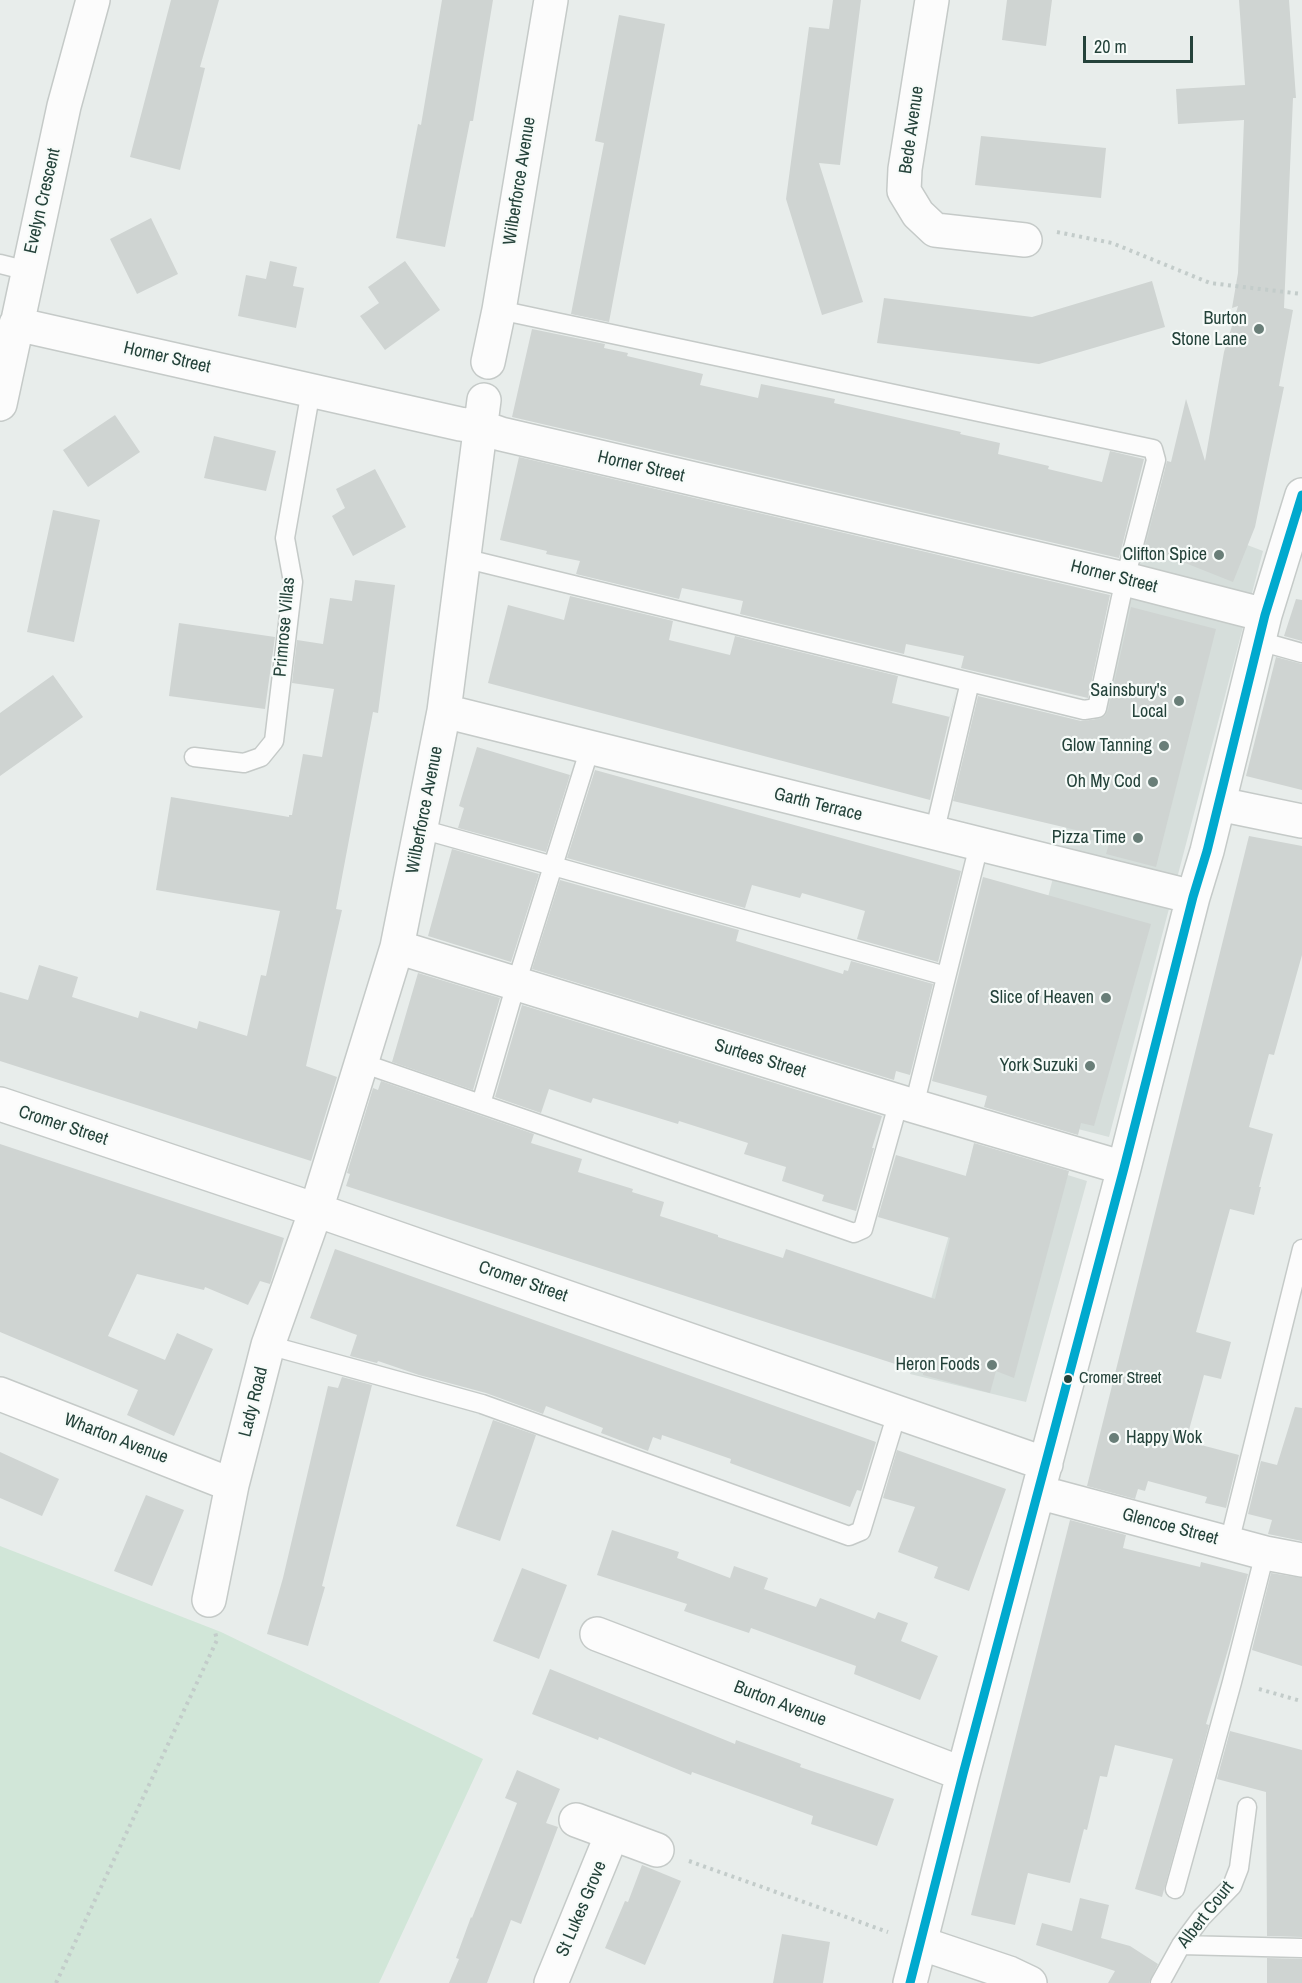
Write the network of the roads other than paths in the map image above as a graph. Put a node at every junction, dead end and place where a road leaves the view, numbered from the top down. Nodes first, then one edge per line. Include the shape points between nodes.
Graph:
1 (93, 0) edge
2 (552, 0) edge
3 (932, 0) edge
4 (1025, 240) road end
5 (14, 267) edge
6 (499, 310) junction
7 (16, 324) junction
8 (488, 362) dead end
9 (311, 390) junction
10 (0, 404) edge
11 (482, 413) junction
12 (1301, 500) edge
13 (463, 558) junction
14 (1125, 579) junction
15 (1262, 628) junction
16 (1302, 653) edge
17 (970, 682) junction
18 (444, 711) junction
19 (590, 748) junction
20 (194, 757) dead end
21 (1219, 804) junction
22 (1302, 821) edge
23 (421, 829) junction
24 (934, 834) junction
25 (979, 845) junction
26 (552, 866) junction
27 (1193, 897) junction
28 (397, 947) junction
29 (946, 976) junction
30 (516, 984) junction
31 (362, 1063) junction
32 (906, 1103) junction
33 (0, 1104) edge
34 (481, 1104) junction
35 (1124, 1168) junction
36 (316, 1210) junction
37 (1302, 1250) edge
38 (268, 1345) junction
39 (0, 1394) edge
40 (897, 1413) junction
41 (1042, 1478) junction
42 (232, 1485) junction
43 (1229, 1543) junction
44 (1265, 1552) junction
45 (1302, 1560) edge
46 (209, 1600) road end
47 (597, 1634) dead end
48 (963, 1774) junction
49 (1247, 1807) dead end
50 (576, 1821) dead end
51 (612, 1834) junction
52 (657, 1850) road end
53 (1175, 1889) dead end
54 (920, 1943) junction
55 (1181, 1945) junction
56 (1302, 1947) edge
57 (551, 1983) edge
58 (910, 1983) edge
59 (1030, 1983) edge
60 (1160, 1983) edge

1 - 5 street, Evelyn Crescent
2 - 6 street, Wilberforce Avenue
3 - 4 street, Bede Avenue via 904,191 918,214 935,230
5 - 7 street, Evelyn Crescent
6 - 8 street, Wilberforce Avenue
6 - 14 lane via 1153,449 1156,460
7 - 9 street, Horner Street
7 - 10 street, Evelyn Crescent
9 - 11 street, Horner Street via 460,424
9 - 20 lane, Primrose Villas via 285,538 293,582 274,741 261,757 244,764
11 - 13 street, Wilberforce Avenue
11 - 14 street, Horner Street via 501,434
12 - 15 street
13 - 17 lane
13 - 18 street, Wilberforce Avenue
14 - 15 street, Horner Street
14 - 17 lane via 1097,708 1084,710
15 - 16 lane
15 - 21 street
17 - 24 lane
18 - 19 street, Garth Terrace
18 - 23 street, Wilberforce Avenue
19 - 24 street, Garth Terrace
19 - 26 lane
21 - 22 street
21 - 27 street
23 - 26 lane
23 - 28 street, Wilberforce Avenue
24 - 25 street, Garth Terrace
25 - 27 street, Garth Terrace
25 - 29 lane
26 - 29 lane
26 - 30 lane
27 - 35 street
28 - 30 street, Surtees Street
28 - 31 street, Wilberforce Avenue
29 - 32 lane
30 - 32 street, Surtees Street
30 - 34 lane
31 - 34 lane
31 - 36 street, Wilberforce Avenue
32 - 34 lane via 863,1229 854,1233
32 - 35 street, Surtees Street
33 - 36 street, Cromer Street
35 - 41 street
36 - 38 street, Lady Road
36 - 40 street, Cromer Street
37 - 43 lane
38 - 40 lane via 482,1404 849,1536 861,1531
38 - 42 street, Lady Road
39 - 42 street, Wharton Avenue
40 - 41 street, Cromer Street
41 - 43 street, Glencoe Street
41 - 48 street
42 - 46 street, Lady Road
43 - 44 street, Glencoe Street
44 - 45 street, Glencoe Street
44 - 53 lane
47 - 48 street, Burton Avenue
48 - 54 street
49 - 55 lane, Albert Court via 1239,1868 1232,1886
50 - 51 street
51 - 52 street
51 - 57 street, St Lukes Grove
54 - 58 street
54 - 59 street
55 - 56 lane
55 - 60 lane, Albert Court

